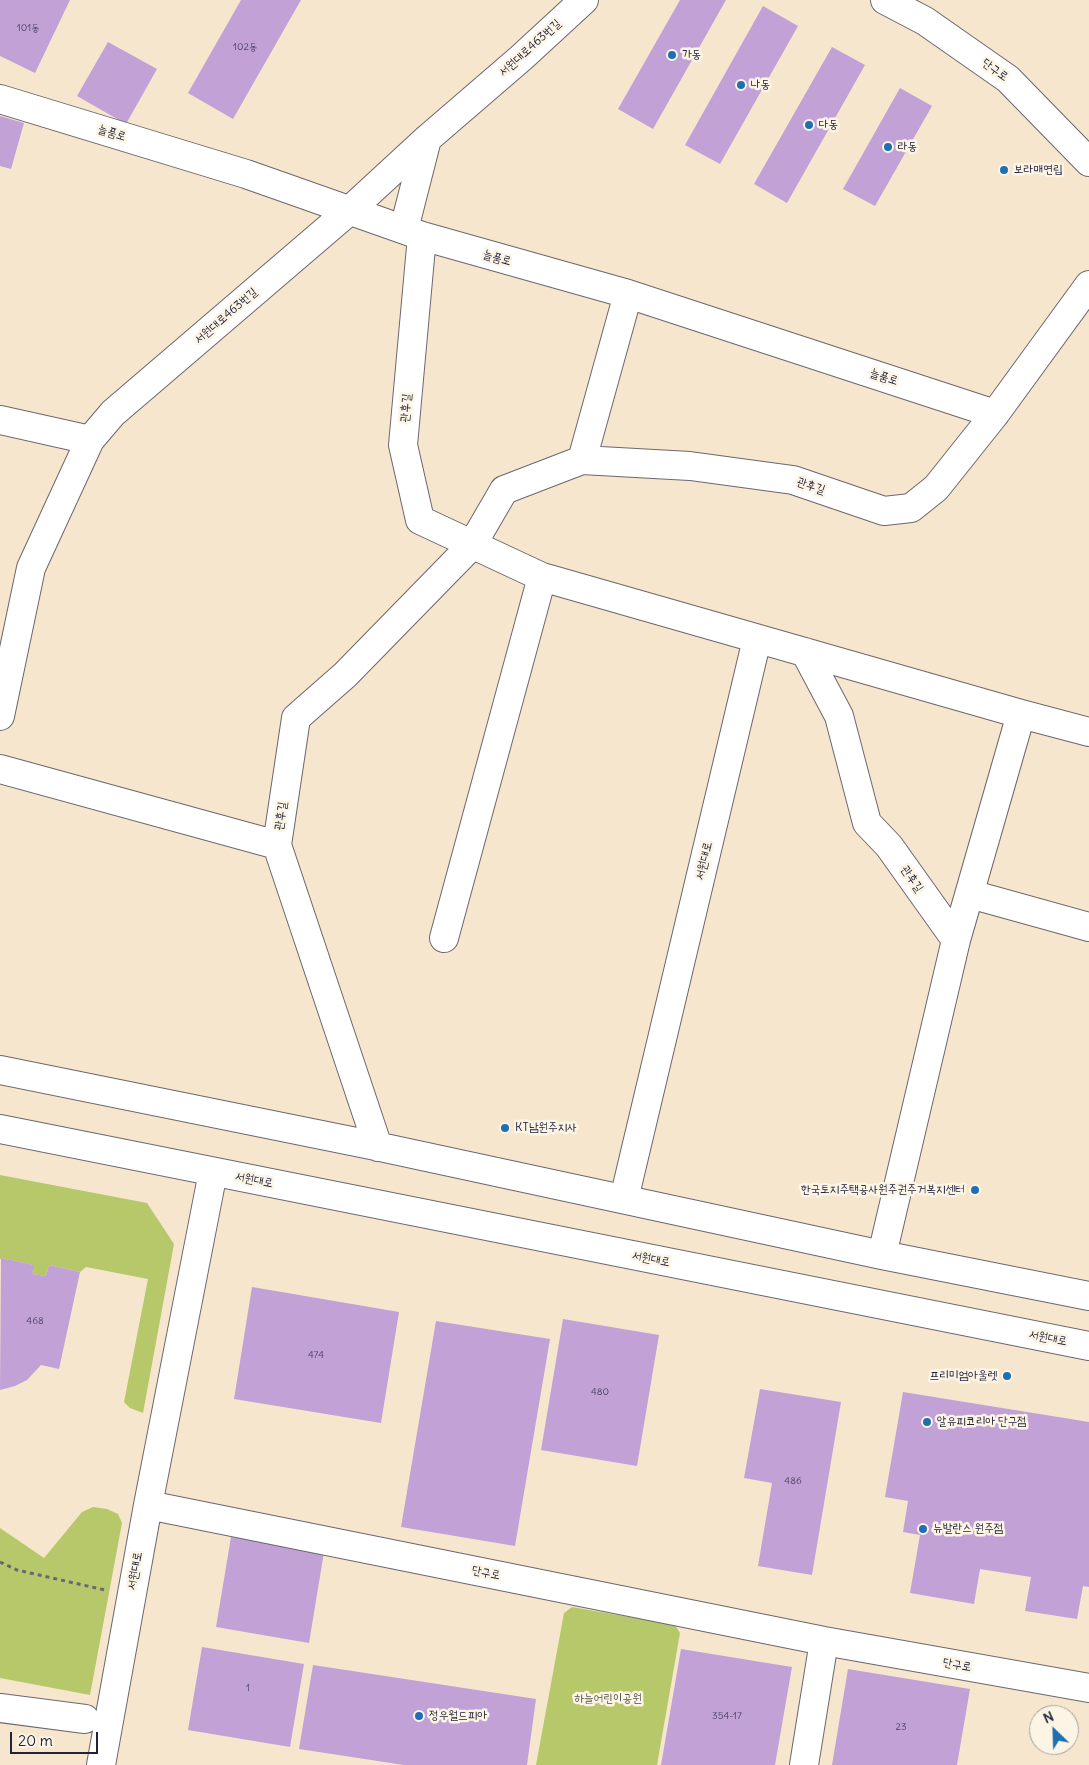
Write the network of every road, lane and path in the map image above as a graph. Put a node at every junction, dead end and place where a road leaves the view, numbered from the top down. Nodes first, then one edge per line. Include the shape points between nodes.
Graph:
1 (584, 0) edge
2 (884, 0) edge
3 (0, 99) edge
4 (427, 139) junction
5 (1089, 162) edge
6 (350, 210) junction
7 (413, 233) junction
8 (1089, 285) edge
9 (628, 294) junction
10 (995, 414) junction
11 (0, 420) edge
12 (90, 440) junction
13 (582, 460) junction
14 (472, 545) junction
15 (542, 577) junction
16 (757, 639) junction
17 (805, 652) junction
18 (1021, 714) junction
19 (0, 716) edge
20 (1089, 732) edge
21 (0, 769) edge
22 (277, 845) junction
23 (970, 894) junction
24 (1089, 927) edge
25 (444, 938) dead end
26 (956, 940) junction
27 (0, 1070) edge
28 (0, 1128) edge
29 (378, 1147) junction
30 (213, 1172) junction
31 (624, 1199) junction
32 (882, 1255) junction
33 (1089, 1296) edge
34 (1089, 1346) edge
35 (148, 1505) junction
36 (0, 1562) edge
37 (109, 1591) dead end
38 (824, 1641) junction
39 (1089, 1688) edge
40 (0, 1708) edge
41 (85, 1719) dead end
42 (101, 1765) edge
43 (804, 1765) edge

1 - 4 street, 서원대로463번길
2 - 5 street, 단구로 via 925,21 1008,79
3 - 6 street, 늘품로 via 246,174
4 - 6 street, 서원대로463번길
4 - 7 street
6 - 7 street, 늘품로
6 - 12 street, 서원대로463번길 via 113,412
7 - 9 street, 늘품로
7 - 14 street, 관후길 via 403,446 420,520
8 - 10 street
9 - 10 street, 늘품로
9 - 13 street
10 - 13 street, 관후길 via 936,488 911,508 884,511 793,480 690,466
11 - 12 street
12 - 19 street, 서원대로463번길 via 30,568
13 - 14 street, 관후길 via 504,490
14 - 15 street, 관후길
14 - 22 street, 관후길 via 346,675 296,718
15 - 16 street, 관후길
15 - 25 street
16 - 17 street, 관후길
16 - 31 street, 서원대로
17 - 18 street, 관후길
17 - 26 street, 관후길 via 839,716 867,823 889,846
18 - 20 street, 관후길
18 - 23 street
21 - 22 street
22 - 29 street, 관후길
23 - 24 street
23 - 26 street
26 - 32 street
27 - 29 street
28 - 30 street, 서원대로
29 - 31 street
30 - 34 street, 서원대로
30 - 35 street, 서원대로
31 - 32 street
32 - 33 street
35 - 38 street, 단구로
35 - 42 street, 서원대로
36 - 37 path via 17,1570
38 - 39 street, 단구로
38 - 43 street
40 - 41 street

